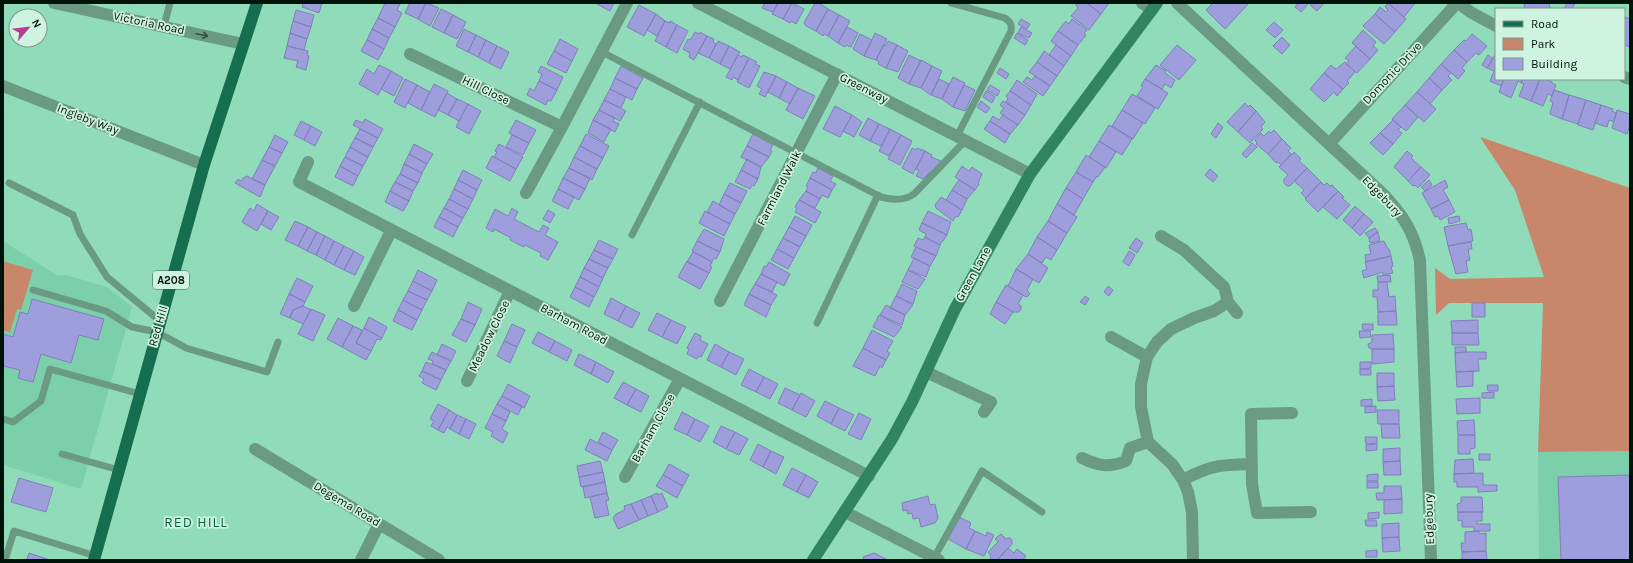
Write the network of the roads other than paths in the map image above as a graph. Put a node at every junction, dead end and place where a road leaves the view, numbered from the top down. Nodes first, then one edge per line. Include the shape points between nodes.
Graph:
1 (54, 3) edge
2 (170, 3) edge
3 (257, 3) edge
4 (627, 3) edge
5 (698, 3) edge
6 (951, 3) edge
7 (1177, 3) edge
8 (1457, 3) edge
9 (1150, 5) edge
10 (1495, 25) edge
11 (164, 26) junction
12 (243, 44) junction
13 (602, 52) junction
14 (410, 54) dead end
15 (837, 74) junction
16 (3, 86) edge
17 (700, 102) junction
18 (562, 126) junction
19 (961, 139) junction
20 (1329, 144) junction
21 (797, 152) junction
22 (308, 162) dead end
23 (204, 165) junction
24 (1030, 174) junction
25 (9, 183) dead end
26 (526, 193) dead end
27 (878, 195) junction
28 (391, 231) junction
29 (632, 235) dead end
30 (1161, 236) dead end
31 (33, 290) dead end
32 (510, 291) junction
33 (720, 301) dead end
34 (1228, 302) junction
35 (354, 306) dead end
36 (1237, 313) dead end
37 (817, 323) dead end
38 (158, 327) junction
39 (1111, 337) dead end
40 (278, 342) dead end
41 (1147, 357) junction
42 (926, 372) junction
43 (680, 379) junction
44 (467, 381) dead end
45 (140, 394) junction
46 (990, 403) dead end
47 (1292, 413) dead end
48 (3, 419) edge
49 (1148, 442) junction
50 (255, 449) dead end
51 (62, 454) dead end
52 (1082, 458) dead end
53 (1251, 464) junction
54 (119, 470) junction
55 (869, 476) junction
56 (625, 477) dead end
57 (1183, 480) junction
58 (845, 512) junction
59 (1042, 512) dead end
60 (1311, 512) dead end
61 (379, 524) junction
62 (95, 558) edge
63 (936, 559) edge
64 (5, 560) edge
65 (361, 560) edge
66 (439, 560) edge
67 (813, 560) edge
68 (1193, 560) edge
69 (1431, 560) edge

1 - 11 street, Victoria Road
2 - 11 lane
3 - 12 main road, Red Hill / A208
4 - 13 street
5 - 15 street, Greenway
6 - 19 lane via 1005,18 1011,26 1011,31
7 - 20 street, Edgebury
8 - 10 street
8 - 20 street, Domonic Drive
9 - 24 main road, Green Lane
11 -> 12 street, Victoria Road
12 - 23 main road, Red Hill / A208
13 - 17 lane
13 - 18 street
14 - 18 street, Hill Close
15 - 19 street, Greenway
15 - 21 street, Farmland Walk
16 - 23 street, Ingleby Way
17 - 21 lane
17 - 29 lane
18 - 26 street
19 - 24 street, Greenway
19 - 27 lane via 914,194 908,198 891,200
20 - 69 street, Edgebury via 1397,209 1409,226 1417,246 1420,260
21 - 27 lane
21 - 33 street, Farmland Walk
22 - 28 street, Barham Road via 298,182
23 - 38 main road, Red Hill / A208
24 - 42 main road, Green Lane via 955,309
25 - 38 lane via 73,216 80,234 107,277
27 - 37 lane
28 - 32 street, Barham Road
28 - 35 street
30 - 34 street via 1184,250 1224,287
31 - 38 lane via 106,311 132,327
32 - 43 street, Barham Road
32 - 44 street, Meadow Close
34 - 36 street
34 - 41 street via 1214,311 1171,329 1157,342
38 - 40 lane via 186,348 267,372
38 - 45 main road, Red Hill / A208
39 - 41 street
41 - 49 street via 1141,384 1141,407
42 - 46 street
42 - 55 main road, Green Lane via 892,439
43 - 55 street, Barham Road
43 - 56 street, Barham Close
45 - 48 lane via 50,368 41,400 13,422
45 - 54 main road, Red Hill / A208
47 - 53 street via 1251,414
49 - 52 street via 1130,448 1126,461 1114,466 1098,465
49 - 57 street via 1172,464
50 - 61 street, Degema Road
51 - 54 lane
53 - 57 street via 1215,466
53 - 60 street via 1257,513
54 - 62 main road, Red Hill / A208
55 - 58 main road, Green Lane
57 - 68 street via 1192,512
58 - 63 street
58 - 67 main road, Green Lane
59 - 63 lane via 982,471
61 - 65 street
61 - 66 street, Degema Road
62 - 64 lane via 14,531

